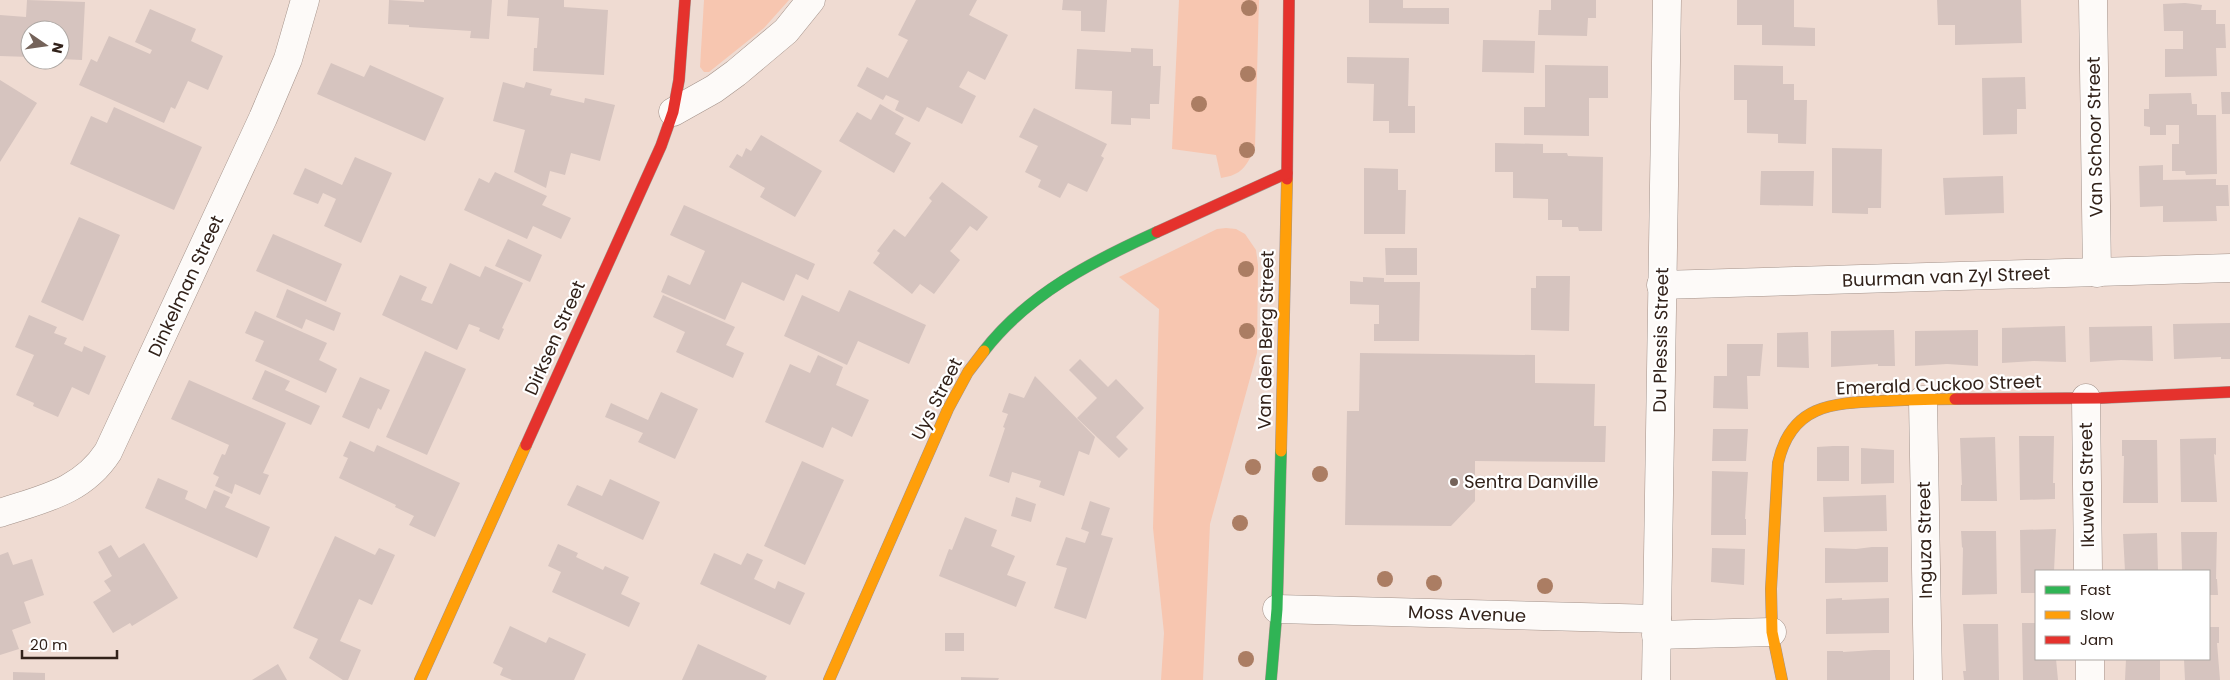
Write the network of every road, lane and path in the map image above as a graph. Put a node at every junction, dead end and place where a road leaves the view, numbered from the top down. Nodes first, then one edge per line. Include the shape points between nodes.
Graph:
1 (305, 0) edge
2 (685, 0) edge
3 (811, 0) edge
4 (1288, 0) edge
5 (1667, 0) edge
6 (2093, 0) edge
7 (674, 112) junction
8 (1287, 173) junction
9 (2230, 268) edge
10 (2097, 273) junction
11 (1661, 285) junction
12 (2230, 392) edge
13 (2086, 398) junction
14 (1923, 400) junction
15 (0, 513) edge
16 (2088, 570) edge
17 (1277, 609) junction
18 (1657, 627) junction
19 (1772, 632) junction
20 (2090, 660) edge
21 (420, 680) edge
22 (829, 680) edge
23 (1271, 680) edge
24 (1656, 680) edge
25 (1782, 680) edge
26 (1928, 680) edge
27 (2090, 680) edge

1 - 15 street, Dinkelman Street via 288,59 263,118 108,452 100,465 79,483 59,494
2 - 7 street, Dirksen Street
3 - 7 street via 786,31 736,72
4 - 8 street, Van den Berg Street
5 - 11 street, Du Plessis Street
6 - 10 street, Van Schoor Street
7 - 21 street, Dirksen Street
8 - 17 street, Van den Berg Street
8 - 22 street, Uys Street via 1078,271 1040,296 996,336 968,372 948,409
9 - 10 street, Buurman van Zyl Street
10 - 11 street, Buurman van Zyl Street
11 - 18 street, Du Plessis Street
12 - 13 street, Emerald Cuckoo Street
13 - 14 street, Emerald Cuckoo Street
13 - 16 street, Ikuwela Street
14 - 19 street, Emerald Cuckoo Street via 1835,404 1815,410 1798,421 1787,435 1778,463 1771,589
14 - 26 street, Inguza Street
17 - 18 street, Moss Avenue
17 - 23 street, Van den Berg Street
18 - 19 street, Moss Avenue
18 - 24 street, Du Plessis Street
19 - 25 street, Emerald Cuckoo Street
20 - 27 street

